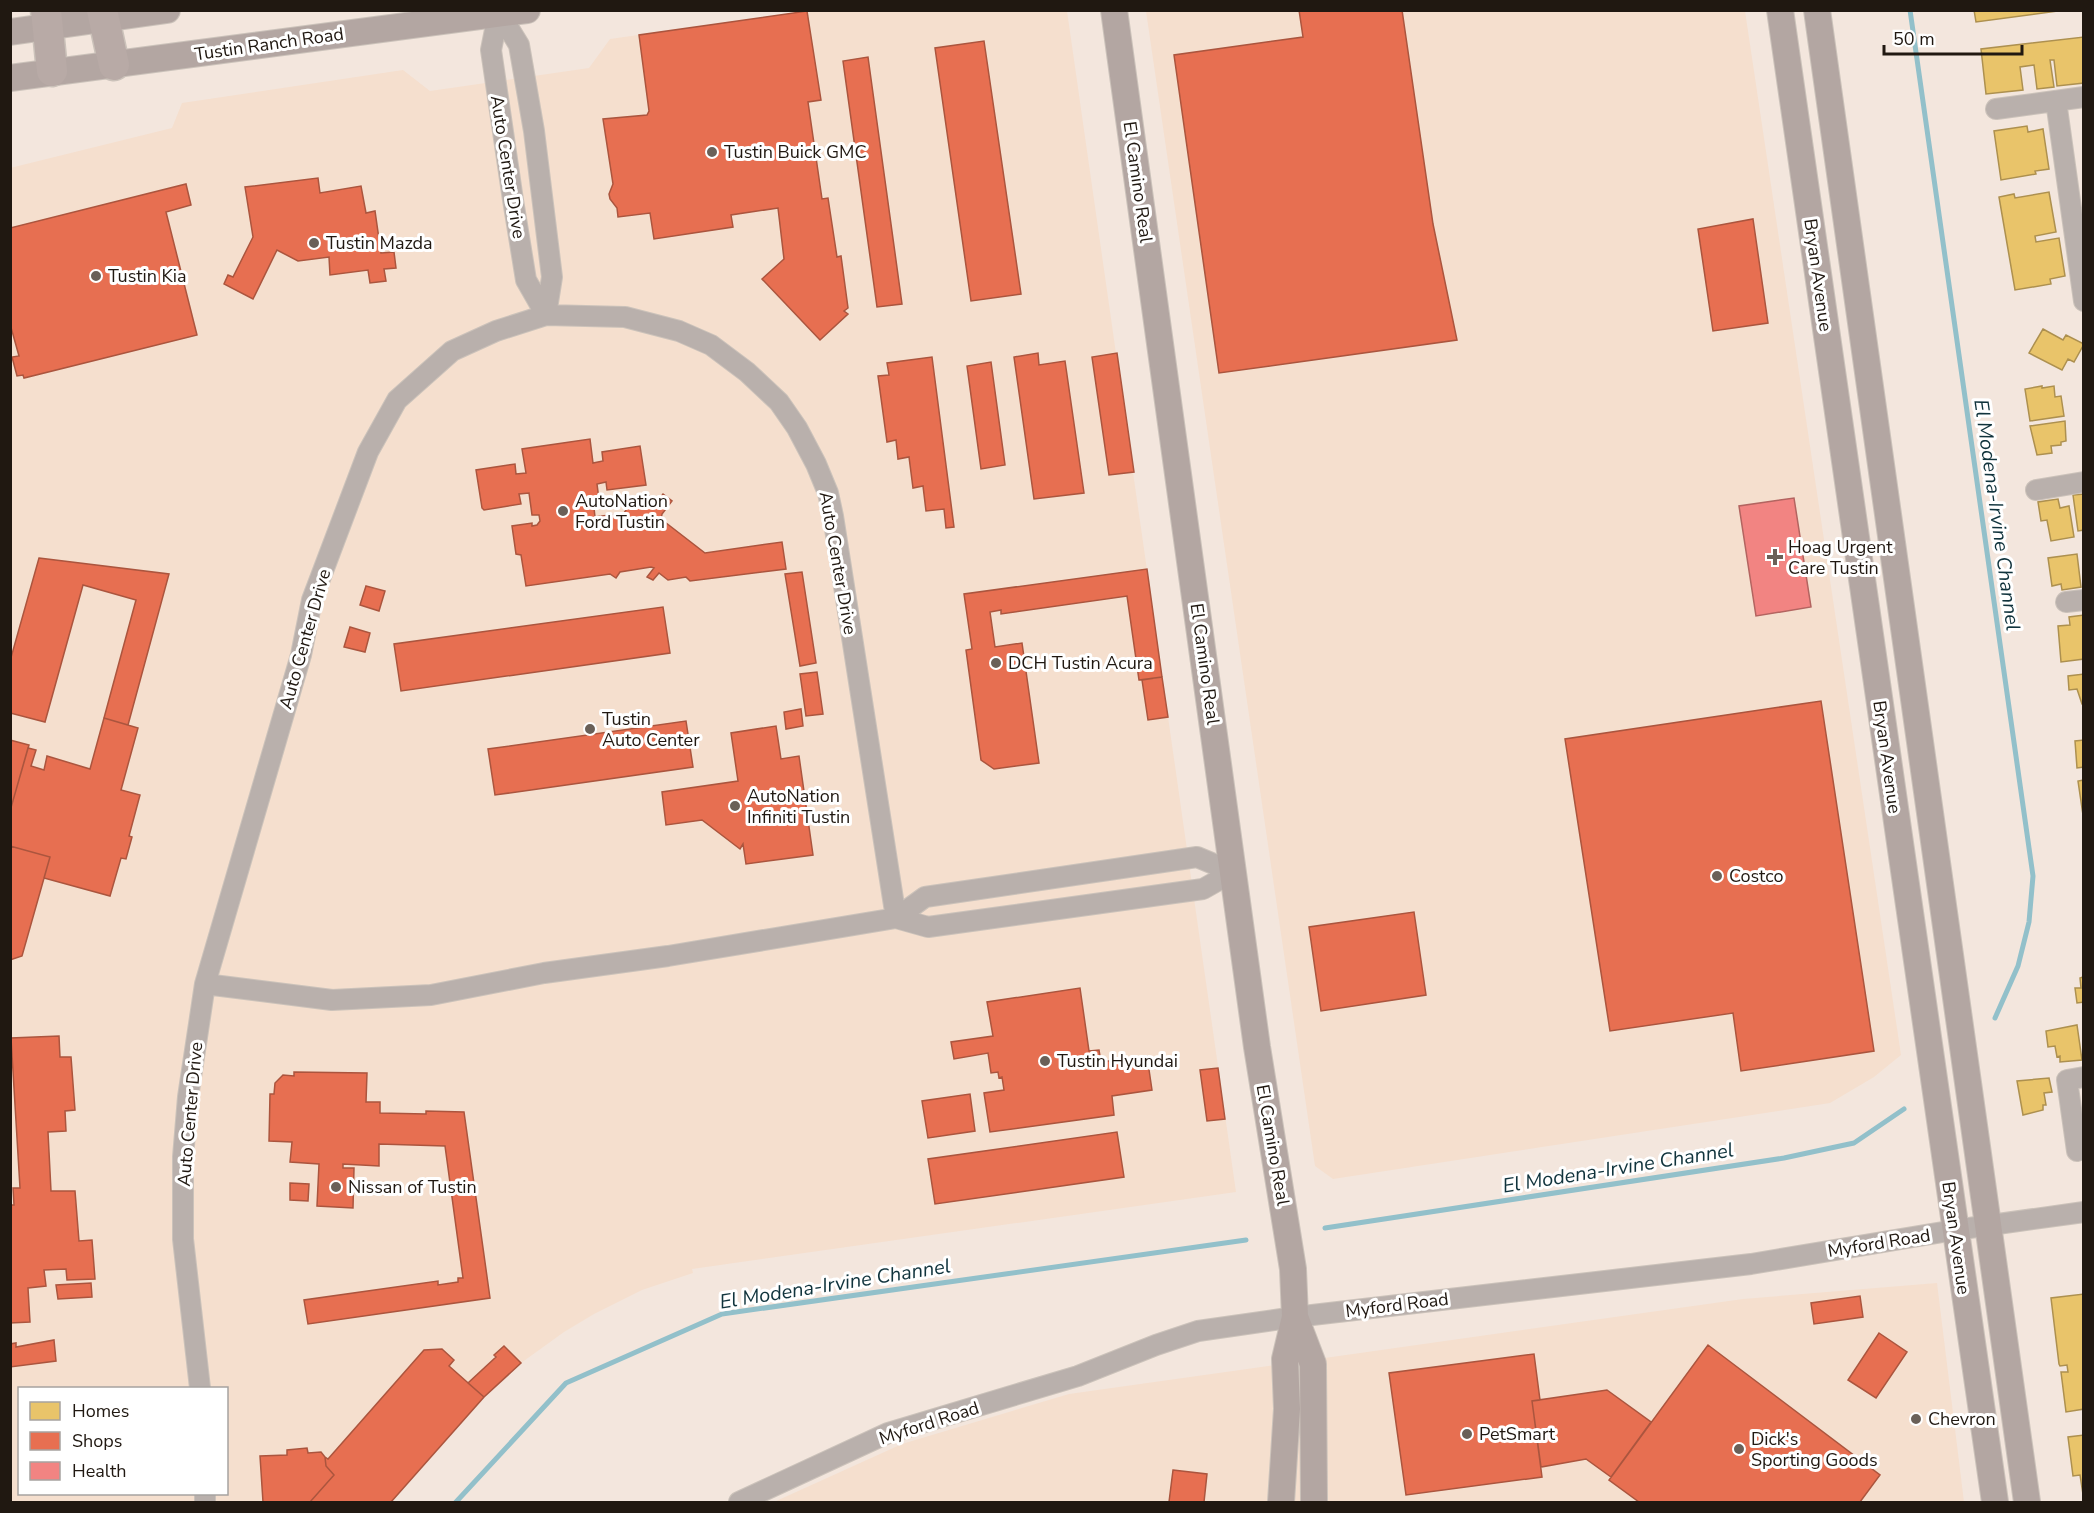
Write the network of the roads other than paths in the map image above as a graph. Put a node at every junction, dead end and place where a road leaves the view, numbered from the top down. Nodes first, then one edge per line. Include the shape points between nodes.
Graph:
1 (167, 10) edge
2 (527, 10) edge
3 (1114, 10) edge
4 (1780, 10) edge
5 (1816, 10) edge
6 (500, 12) edge
7 (103, 15) edge
8 (46, 18) edge
9 (10, 32) edge
10 (114, 65) junction
11 (52, 72) junction
12 (10, 78) edge
13 (2084, 98) edge
14 (2056, 101) junction
15 (1996, 109) dead end
16 (2075, 182) edge
17 (2084, 301) edge
18 (546, 315) junction
19 (2084, 482) edge
20 (2036, 490) dead end
21 (1233, 872) junction
22 (896, 918) junction
23 (205, 984) junction
24 (2075, 1078) edge
25 (2077, 1151) dead end
26 (2084, 1212) edge
27 (1988, 1226) junction
28 (1955, 1230) junction
29 (1295, 1317) junction
30 (200, 1387) edge
31 (739, 1503) edge
32 (1281, 1503) edge
33 (1314, 1503) edge
34 (1995, 1503) edge
35 (2027, 1503) edge

1 - 7 main road
2 - 6 main road, Tustin Ranch Road
3 - 21 main road, El Camino Real
4 - 28 main road, Bryan Avenue
5 - 27 main road, Bryan Avenue
6 - 10 main road, Tustin Ranch Road
6 - 18 street, Auto Center Drive via 519,45 534,131 552,278
6 - 18 street, Auto Center Drive via 491,50 525,280
7 - 8 main road
7 - 10 highway
8 - 9 main road
8 - 11 highway
10 - 11 main road, Tustin Ranch Road
11 - 12 main road, Tustin Ranch Road
13 - 14 street
14 - 15 street
14 - 16 street
16 - 17 street
18 - 22 street, Auto Center Drive via 625,317 679,331 711,345 747,372 778,402 797,428 816,464 833,516
18 - 23 street, Auto Center Drive via 452,351 398,400 368,452 312,600 301,655
19 - 20 street
21 - 22 street via 1203,889 928,927
21 - 22 street via 1197,857 925,897
21 - 29 main road, El Camino Real via 1293,1269
22 - 23 street via 544,973 431,995 332,1000
23 - 30 street, Auto Center Drive via 183,1157 183,1239
24 - 25 street
26 - 27 street, Myford Road
27 - 28 street, Myford Road
27 - 35 main road, Bryan Avenue
28 - 29 street, Myford Road via 1751,1264
28 - 34 main road, Bryan Avenue
29 - 31 street, Myford Road via 1198,1331 1078,1376 888,1433
29 - 32 main road, El Camino Real via 1285,1359 1287,1409
29 - 33 main road, El Camino Real via 1313,1364

